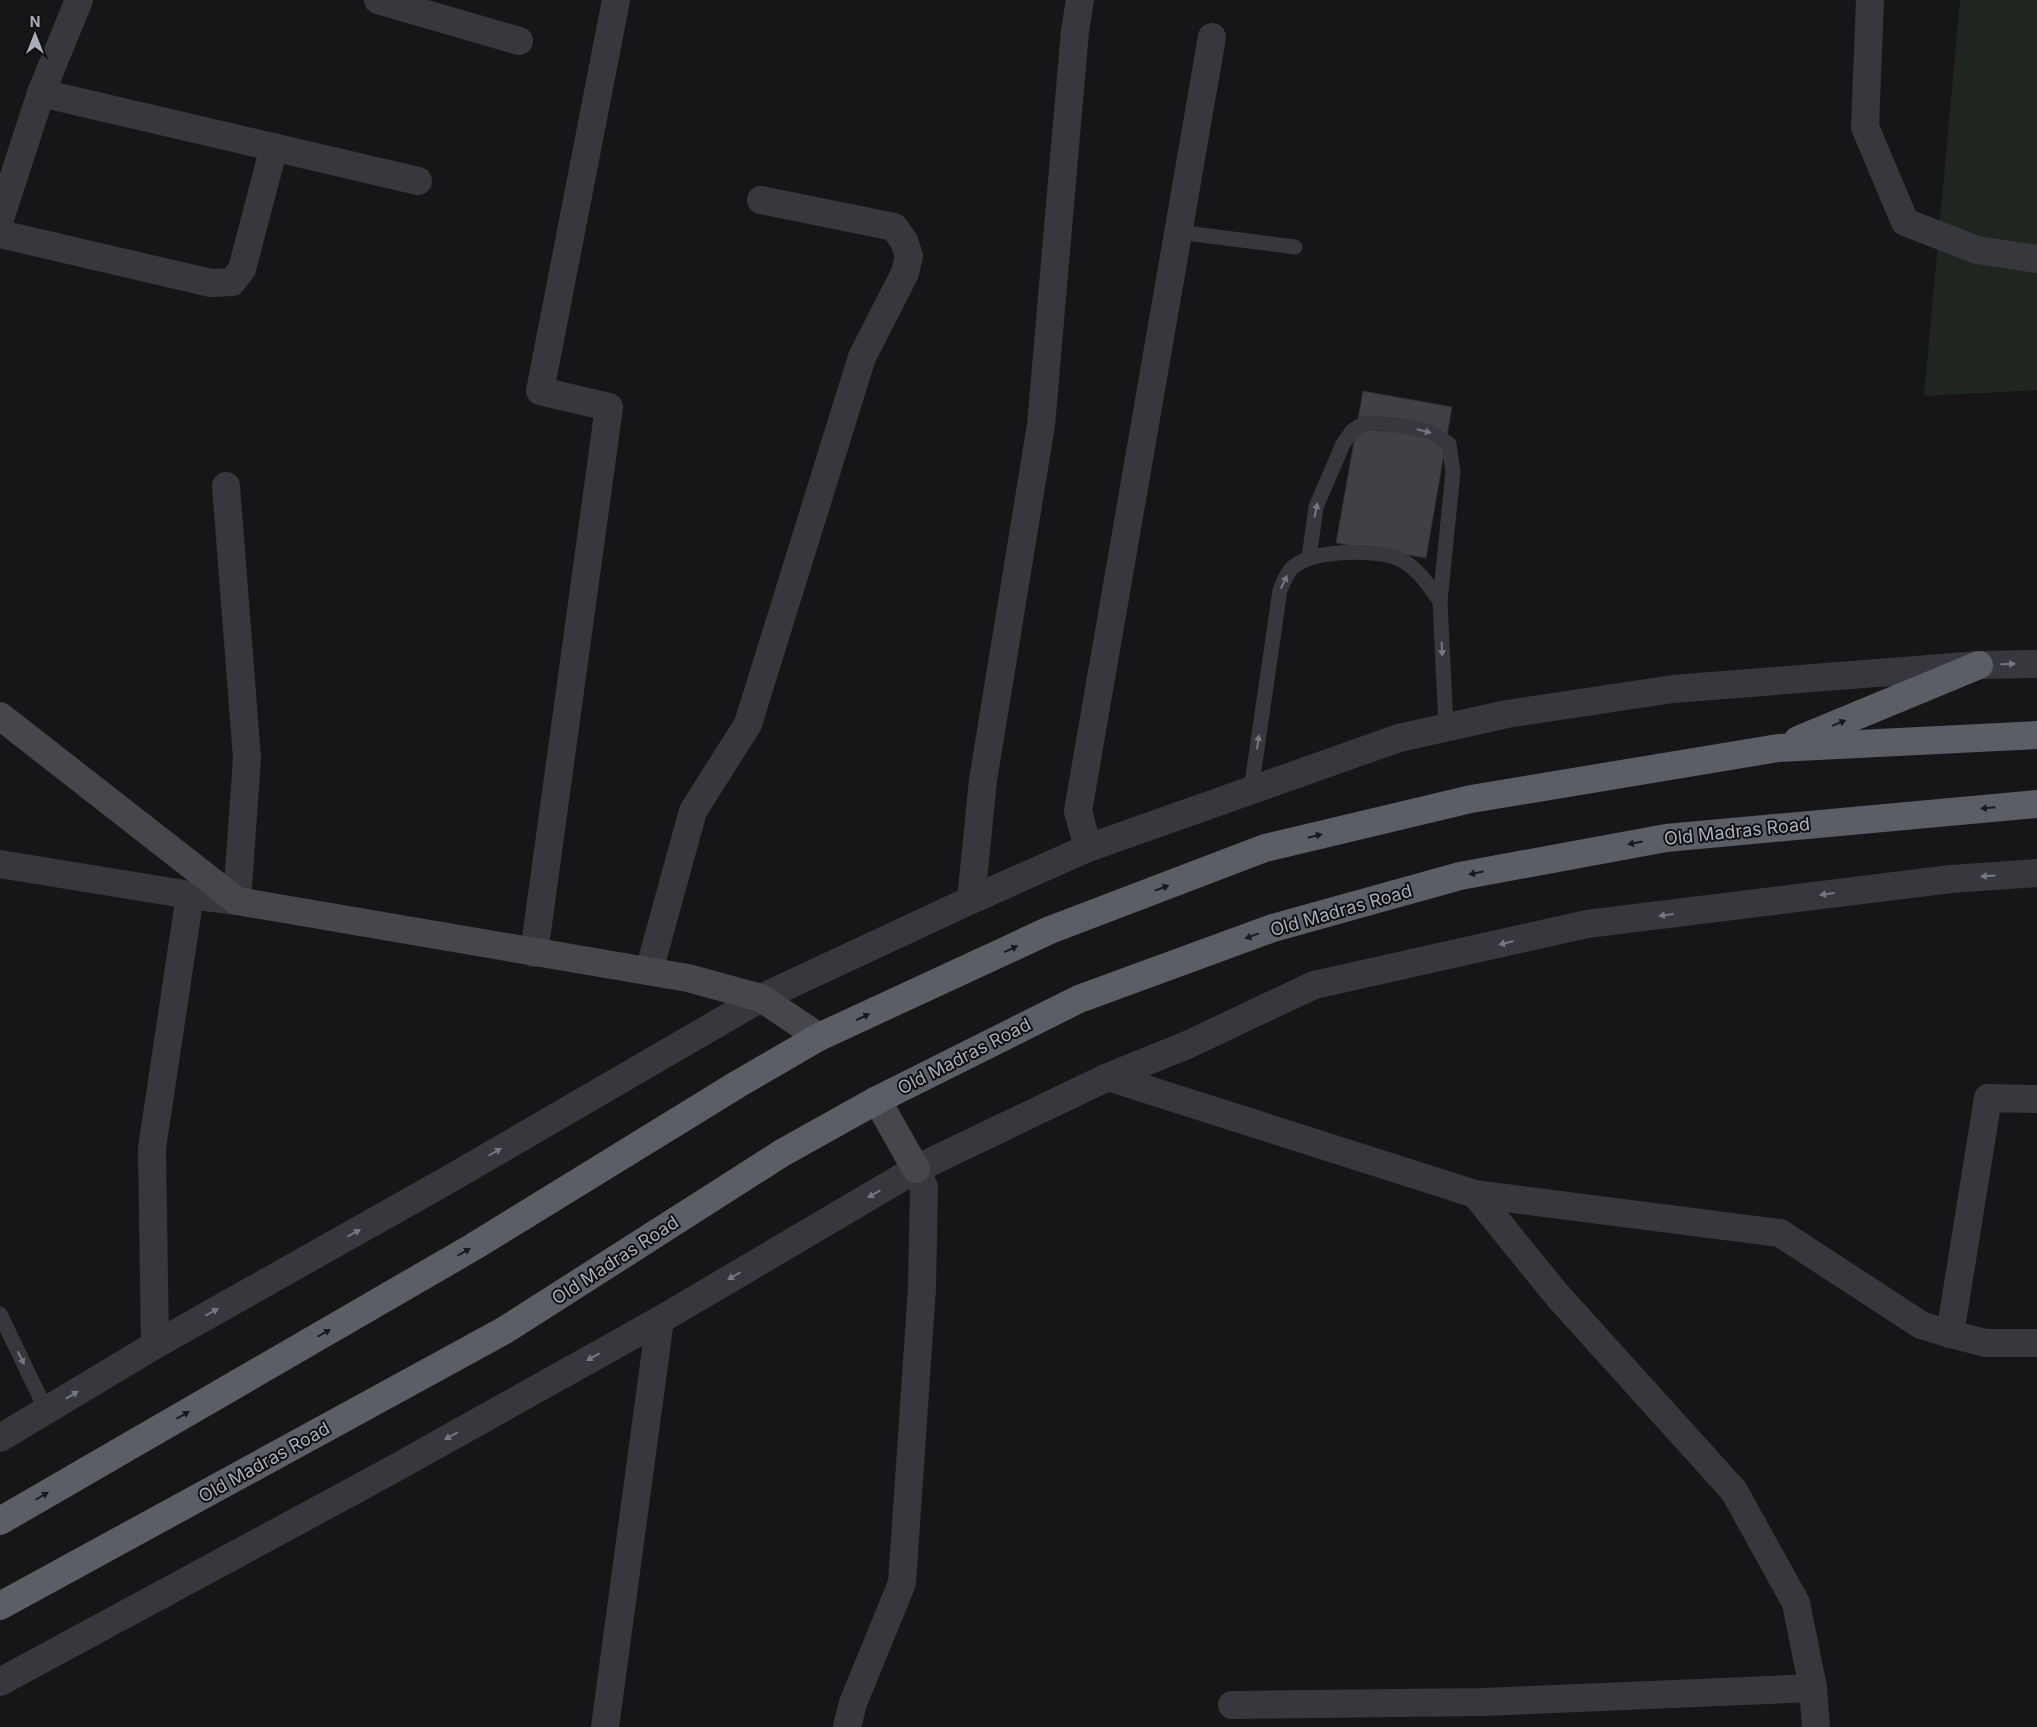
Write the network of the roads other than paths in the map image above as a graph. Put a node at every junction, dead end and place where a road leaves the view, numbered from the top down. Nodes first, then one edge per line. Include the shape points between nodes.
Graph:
1 (79, 0) edge
2 (378, 0) edge
3 (616, 0) edge
4 (1080, 0) edge
5 (1870, 0) edge
6 (1212, 37) dead end
7 (519, 41) dead end
8 (41, 93) junction
9 (274, 147) junction
10 (418, 181) dead end
11 (761, 200) dead end
12 (0, 219) edge
13 (1178, 232) junction
14 (0, 234) edge
15 (1295, 247) dead end
16 (2037, 259) edge
17 (226, 486) dead end
18 (1309, 558) junction
19 (1440, 601) junction
20 (2037, 664) edge
21 (1979, 665) junction
22 (0, 716) edge
23 (1446, 728) junction
24 (2037, 735) edge
25 (1778, 748) junction
26 (1251, 790) junction
27 (2037, 804) edge
28 (1088, 848) junction
29 (0, 864) edge
30 (2037, 873) edge
31 (190, 895) junction
32 (971, 900) junction
33 (238, 901) junction
34 (534, 953) junction
35 (649, 971) junction
36 (761, 998) junction
37 (819, 1037) junction
38 (1108, 1077) junction
39 (2037, 1099) edge
40 (877, 1100) junction
41 (916, 1169) junction
42 (1475, 1194) junction
43 (0, 1314) edge
44 (660, 1320) junction
45 (1950, 1334) junction
46 (2037, 1343) edge
47 (155, 1345) junction
48 (46, 1410) junction
49 (0, 1438) edge
50 (0, 1520) edge
51 (0, 1606) edge
52 (0, 1682) edge
53 (1813, 1688) junction
54 (1232, 1705) dead end
55 (605, 1727) edge
56 (847, 1727) edge
57 (1816, 1727) edge

1 - 8 street
2 - 7 street
3 - 34 street via 540,391 609,407
4 - 32 street via 1041,424 983,780
5 - 16 street via 1865,127 1905,222 1977,250
6 - 13 street
8 - 9 street
8 - 12 street
9 - 10 street
9 - 14 street via 242,269 232,282 212,283
11 - 35 street via 894,227 909,256 905,273 862,357 748,724 693,811
13 - 15 lane
13 - 28 street via 1078,811
17 - 33 street via 247,758
18 - 19 lane via 1359,551 1397,558 1423,576
18 -> 19 lane via 1316,506 1352,431 1365,423 1400,425 1432,432 1449,444 1453,472
26 -> 18 lane via 1280,590 1290,570
19 -> 23 lane
21 -> 20 street
21 - 23 street via 1673,689 1506,714
25 -> 21 highway
22 - 33 main road
23 - 26 street via 1399,738
24 - 25 highway
37 -> 25 highway via 1050,930 1265,848 1471,799
26 - 28 street
27 -> 40 highway, Old Madras Road via 1666,838 1460,876 1273,928 1079,999
28 - 32 street
29 - 31 street
30 -> 38 street via 1951,878 1578,926 1314,985 1187,1045
31 - 33 street
31 - 47 street via 152,1148
32 - 36 street
33 - 34 main road
34 - 35 main road
35 - 36 main road
36 - 37 main road
47 -> 36 street
50 -> 37 highway via 473,1247
38 - 41 street
38 - 42 street
39 - 45 street via 1988,1098
40 - 41 main road
40 - 51 highway, Old Madras Road via 782,1153 505,1330
41 -> 44 street
41 - 56 street via 924,1187 922,1288 902,1583 853,1703
42 - 45 street via 1780,1233 1922,1325
42 - 53 street via 1557,1295 1734,1490 1796,1603
43 -> 48 lane
44 -> 52 street
44 - 55 street
45 - 46 street via 1986,1343
48 -> 47 street
48 - 49 street
53 - 54 street via 1484,1702
53 - 57 street

